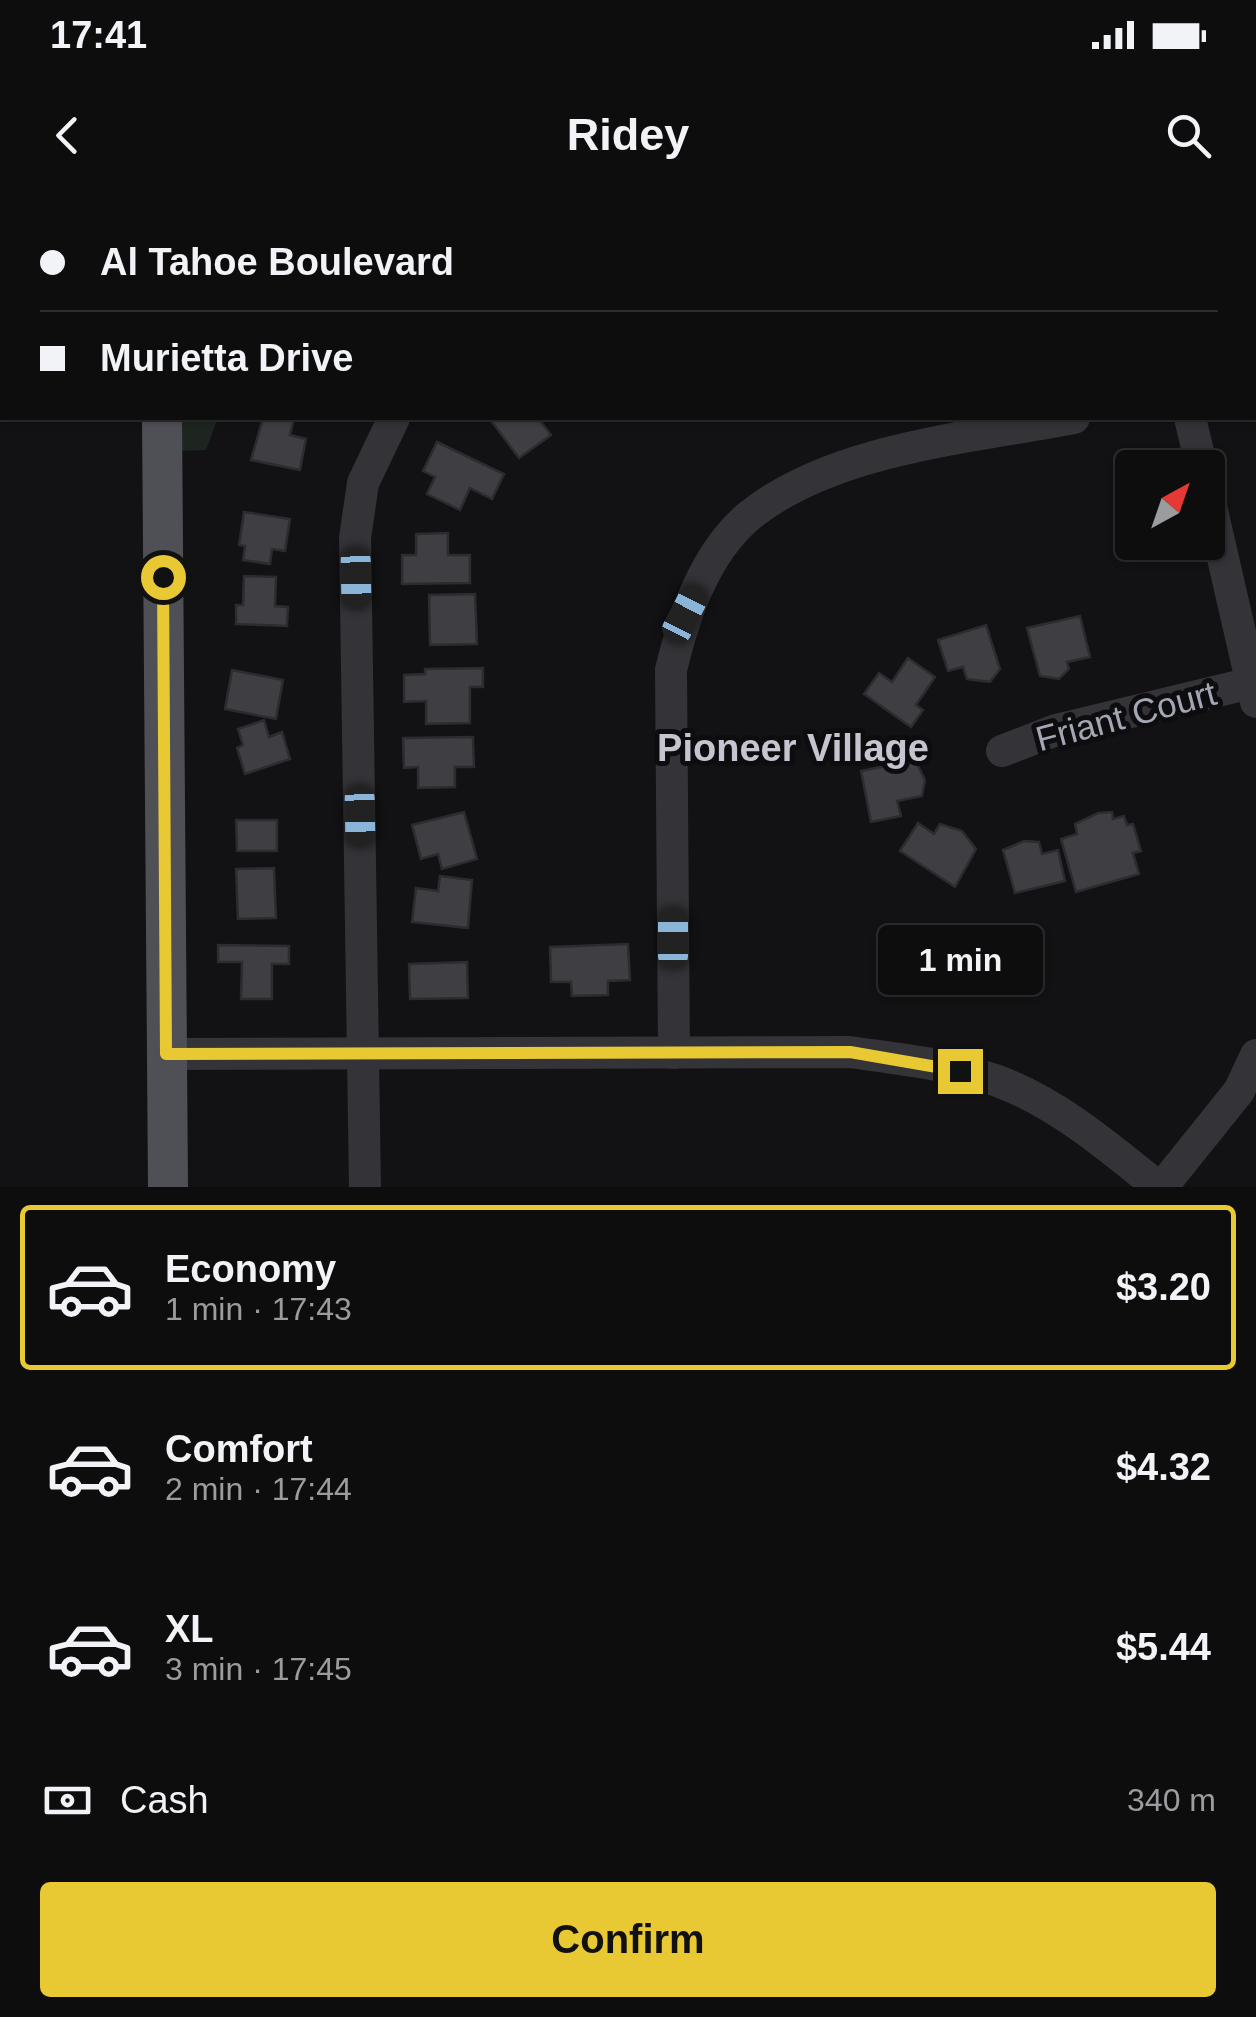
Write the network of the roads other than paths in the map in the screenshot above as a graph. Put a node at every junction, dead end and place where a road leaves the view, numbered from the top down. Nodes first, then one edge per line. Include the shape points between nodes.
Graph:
1 (162, 420) edge
2 (393, 420) edge
3 (1064, 420) edge
4 (1190, 420) edge
5 (1198, 450) edge
6 (1223, 560) edge
7 (1254, 692) edge
8 (1002, 751) dead end
9 (674, 1053) junction
10 (166, 1054) junction
11 (363, 1054) junction
12 (1256, 1055) edge
13 (168, 1187) edge
14 (365, 1187) edge
15 (1160, 1187) edge

1 - 10 main road
2 - 11 street via 363,482 355,538
3 - 9 street via 860,460 794,487 747,518 710,564 685,614 671,670
4 - 5 street
6 - 7 street
7 - 8 street, Friant Court via 1056,730
9 - 11 street
9 - 15 street via 850,1052 996,1081 1060,1114
10 - 11 street
10 - 13 main road
11 - 14 street
12 - 15 street via 1239,1091

